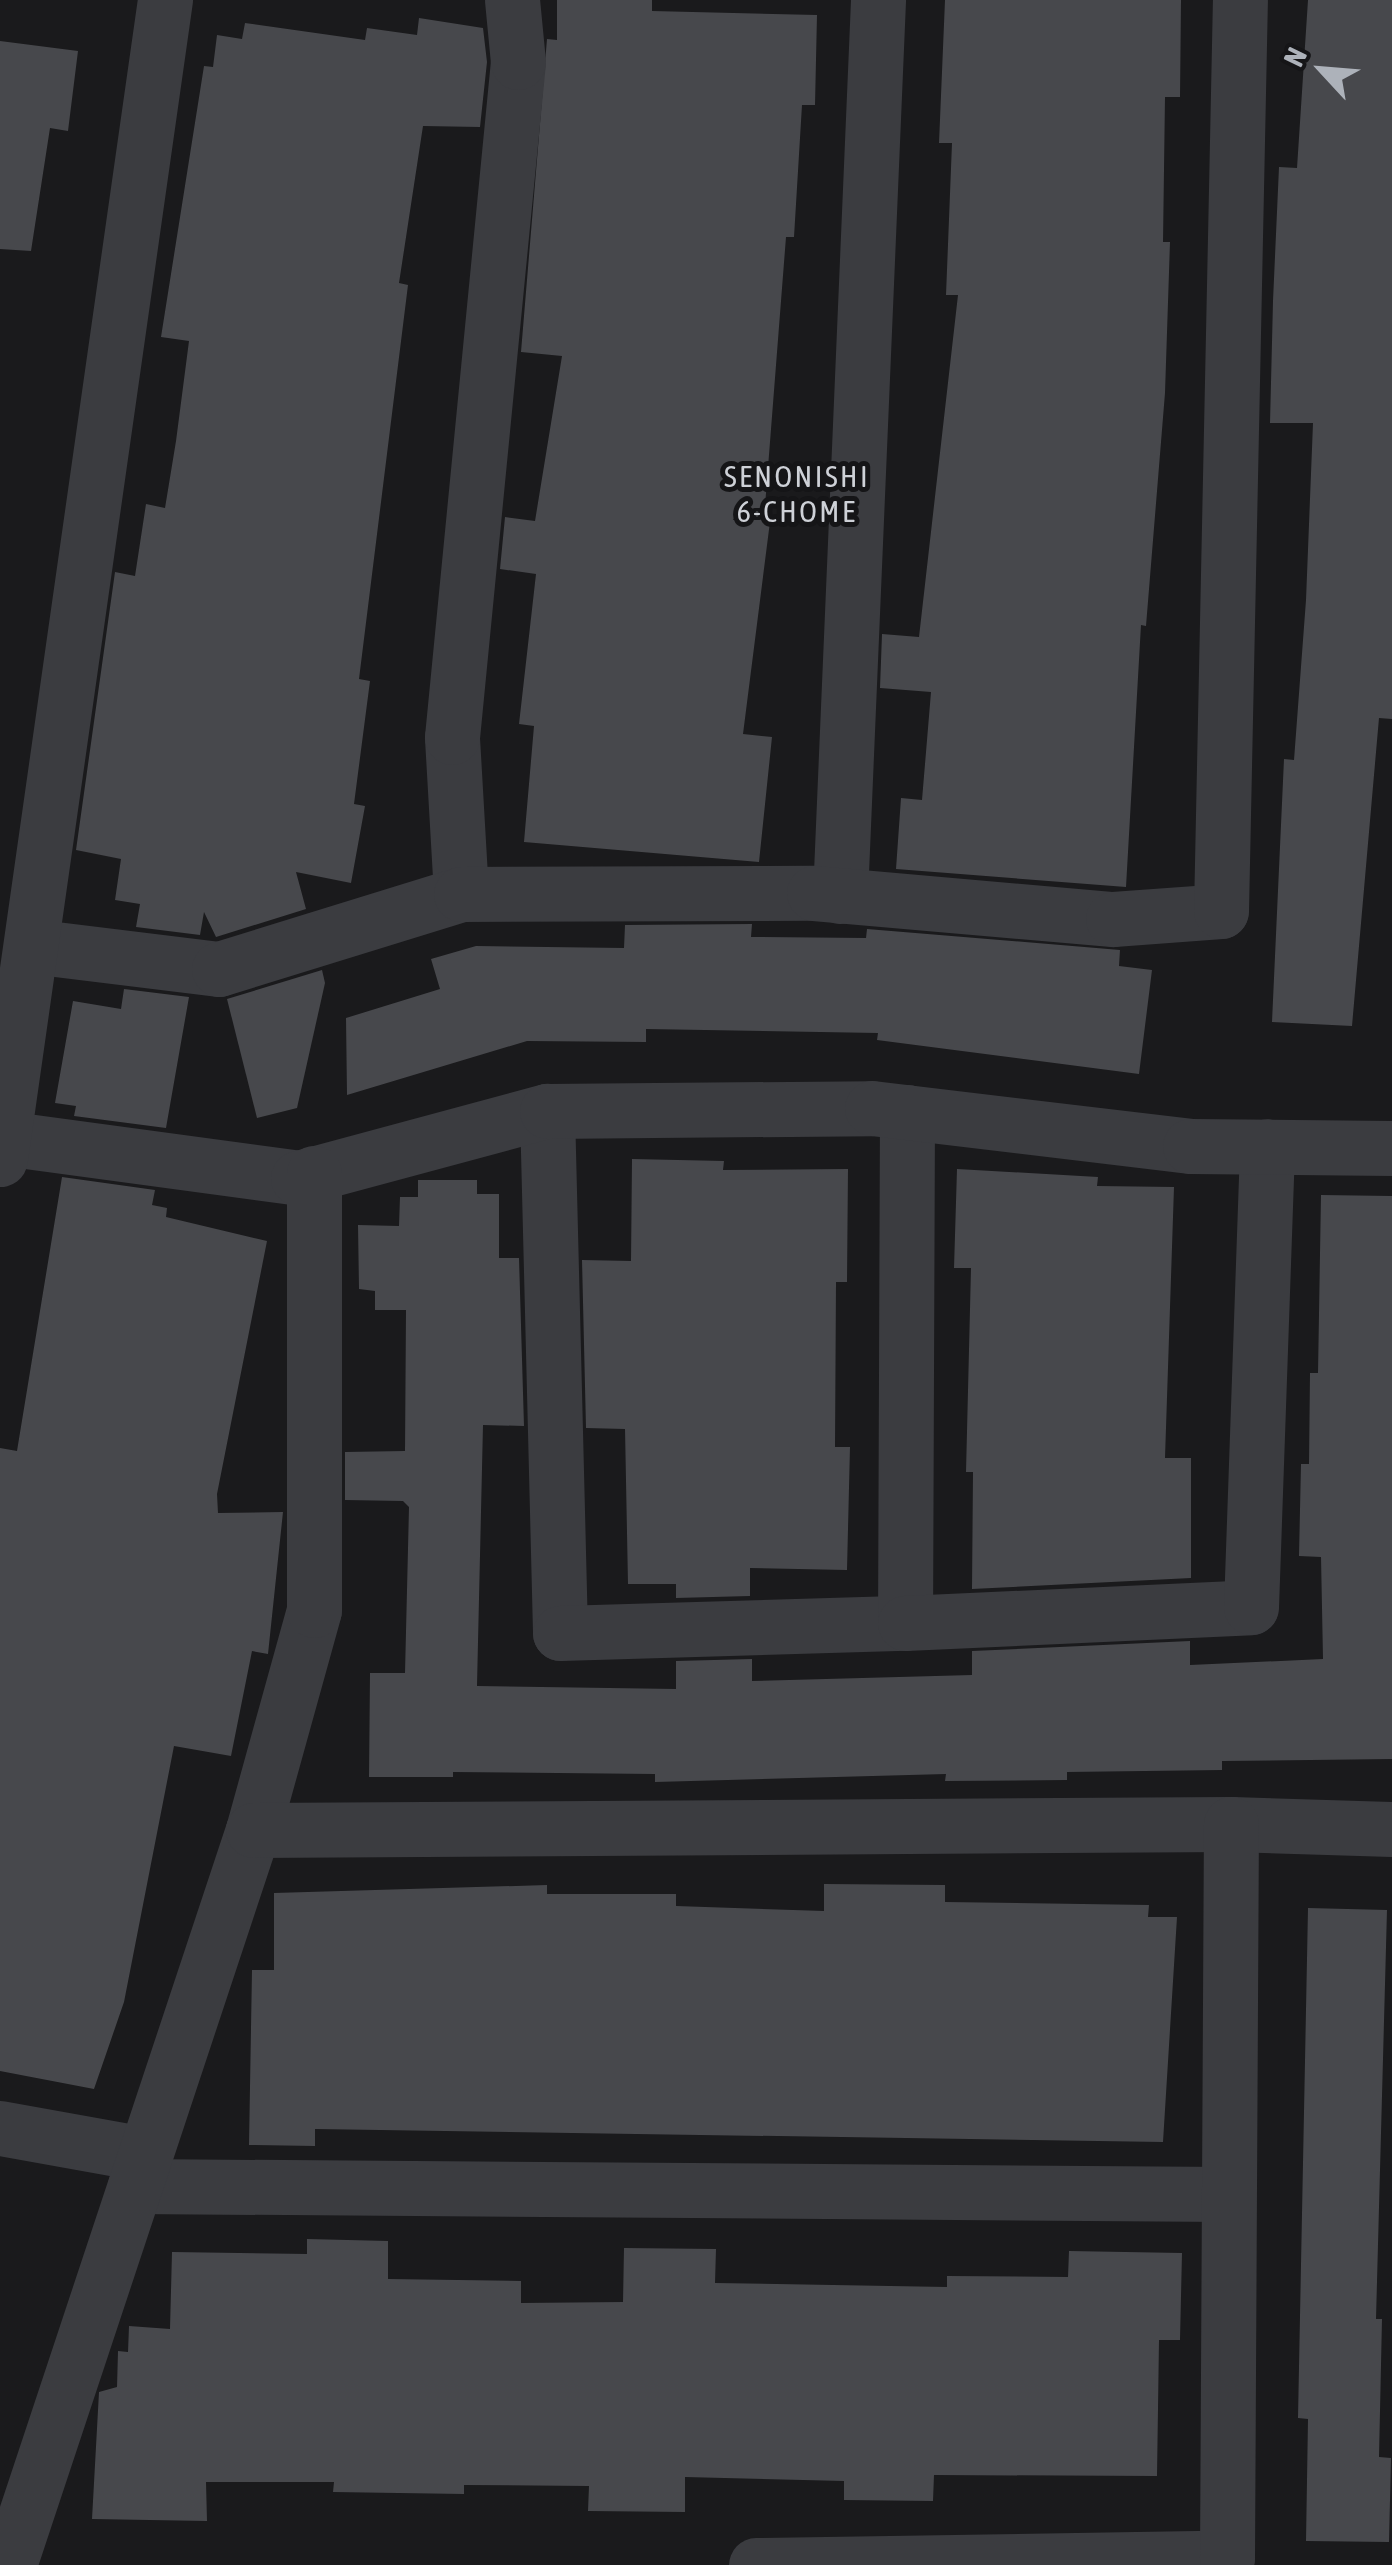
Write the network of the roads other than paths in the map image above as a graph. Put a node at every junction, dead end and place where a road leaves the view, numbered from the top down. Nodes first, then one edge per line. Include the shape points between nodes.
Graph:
1 (164, 0) edge
2 (512, 0) edge
3 (878, 0) edge
4 (1240, 0) edge
5 (461, 894) junction
6 (840, 896) junction
7 (31, 946) junction
8 (547, 1111) junction
9 (907, 1112) junction
10 (1268, 1146) junction
11 (1392, 1148) edge
12 (2, 1149) edge
13 (314, 1172) junction
14 (906, 1623) junction
15 (1231, 1824) junction
16 (253, 1830) junction
17 (1392, 1830) edge
18 (0, 2128) edge
19 (140, 2170) junction
20 (1228, 2194) junction
21 (10, 2565) edge
22 (756, 2565) edge

1 - 7 street
2 - 5 street via 518,62 452,737
3 - 6 street
4 - 6 street via 1222,911 1113,919
5 - 6 street
5 - 7 street via 219,969
7 - 12 street
8 - 9 street
8 - 13 street
8 - 14 street via 560,1633
9 - 10 street via 1190,1146
9 - 14 street
10 - 11 street
10 - 14 street via 1251,1607
12 - 13 street via 298,1178
13 - 16 street via 314,1610
15 - 16 street
15 - 17 street
15 - 20 street
16 - 19 street
18 - 19 street
19 - 20 street
19 - 21 street
20 - 22 street via 1227,2558

